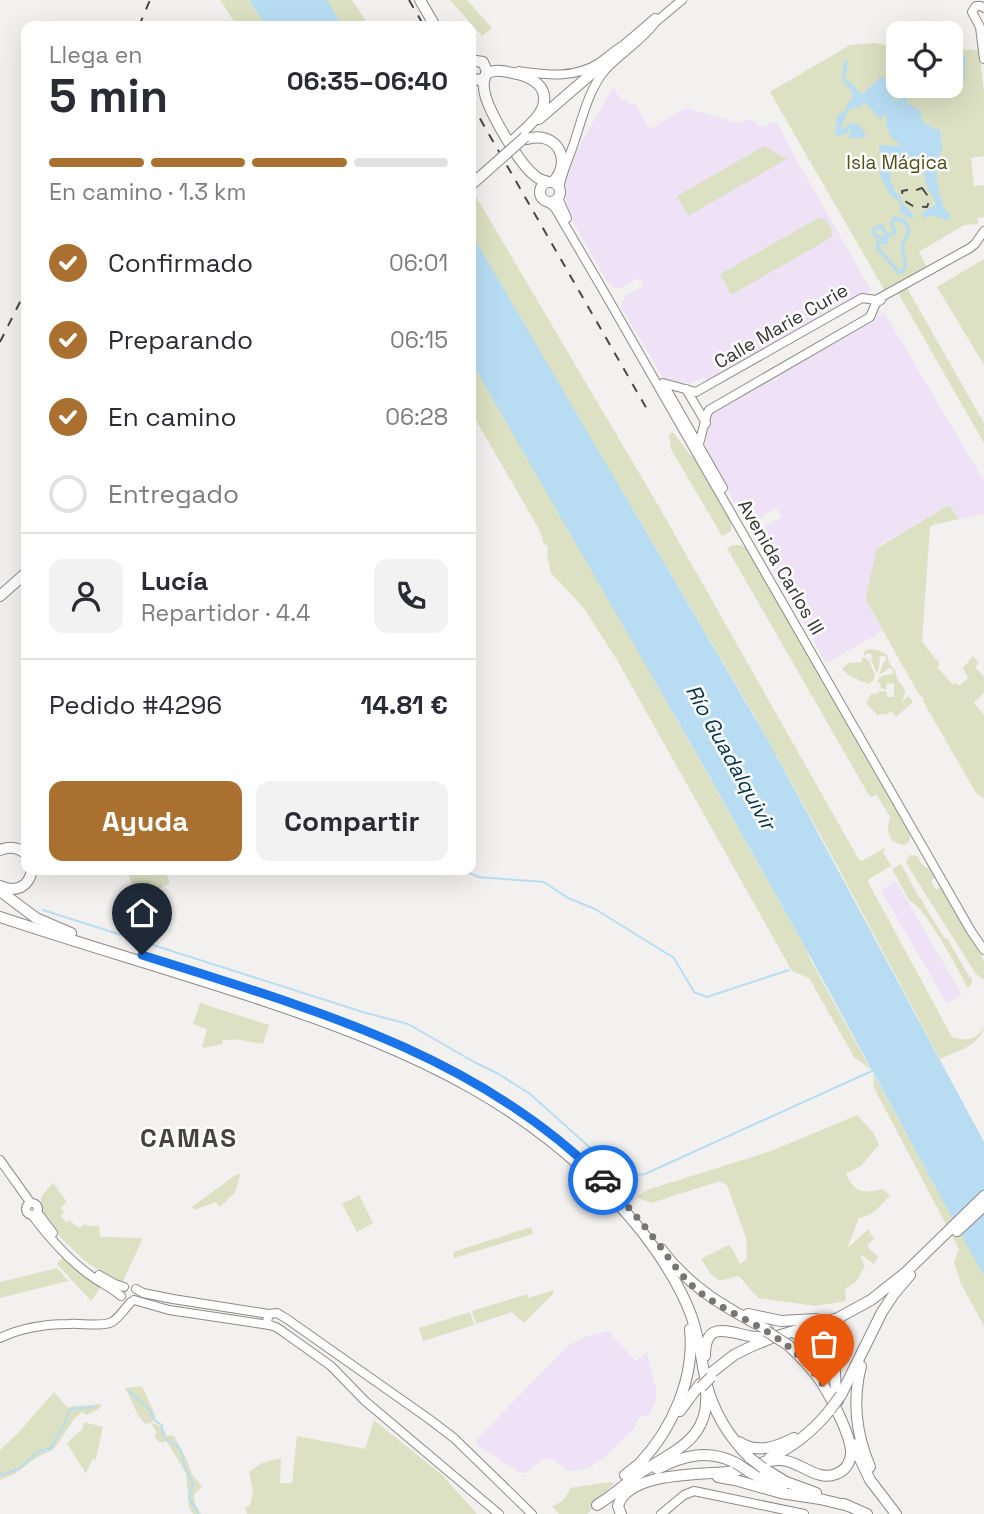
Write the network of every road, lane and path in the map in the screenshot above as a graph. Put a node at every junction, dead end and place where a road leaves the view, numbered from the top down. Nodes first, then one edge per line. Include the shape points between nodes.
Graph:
1 (420, 0) edge
2 (425, 0) edge
3 (675, 0) edge
4 (682, 0) edge
5 (981, 9) edge
6 (435, 21) edge
7 (436, 21) edge
8 (984, 59) edge
9 (606, 63) junction
10 (479, 66) edge
11 (476, 80) edge
12 (476, 88) edge
13 (523, 136) junction
14 (512, 145) junction
15 (476, 174) edge
16 (476, 180) edge
17 (553, 191) junction
18 (984, 231) edge
19 (885, 296) junction
20 (662, 386) junction
21 (686, 389) junction
22 (706, 423) junction
23 (696, 446) junction
24 (21, 569) edge
25 (21, 577) edge
26 (0, 588) edge
27 (0, 596) edge
28 (0, 850) edge
29 (21, 852) edge
30 (30, 875) edge
31 (0, 889) edge
32 (0, 901) edge
33 (36, 918) junction
34 (0, 919) edge
35 (971, 931) junction
36 (983, 941) edge
37 (984, 950) edge
38 (130, 955) junction
39 (984, 956) edge
40 (0, 1160) edge
41 (0, 1168) edge
42 (984, 1196) edge
43 (28, 1204) junction
44 (984, 1206) edge
45 (626, 1208) junction
46 (944, 1240) junction
47 (934, 1248) junction
48 (665, 1253) junction
49 (668, 1269) junction
50 (683, 1273) junction
51 (126, 1296) junction
52 (269, 1314) junction
53 (280, 1315) junction
54 (823, 1320) junction
55 (273, 1326) junction
56 (807, 1328) junction
57 (767, 1330) junction
58 (0, 1338) edge
59 (788, 1345) junction
60 (702, 1357) junction
61 (861, 1359) junction
62 (711, 1375) junction
63 (704, 1388) junction
64 (830, 1411) junction
65 (723, 1423) junction
66 (666, 1434) junction
67 (853, 1445) junction
68 (651, 1456) junction
69 (640, 1463) junction
70 (714, 1473) junction
71 (625, 1475) dead end
72 (646, 1481) junction
73 (634, 1488) junction
74 (849, 1506) junction
75 (595, 1512) edge
76 (499, 1514) edge
77 (532, 1514) edge
78 (621, 1514) edge
79 (661, 1514) edge
80 (804, 1514) edge
81 (867, 1514) edge
82 (872, 1514) edge
83 (897, 1514) edge
84 (902, 1514) edge

1 - 6 highway
2 - 7 highway
3 - 9 main road
4 - 9 main road
5 - 8 main road
9 - 10 main road via 558,75
9 - 13 highway
9 - 17 main road
10 - 11 highway via 480,80
10 - 13 highway via 524,75 541,88 542,109
10 - 17 highway via 489,106 507,137 531,173
12 - 17 highway via 524,171 540,191 542,185
13 - 14 highway, bridge
13 - 17 highway via 544,138 559,149 562,163
14 - 15 highway, bridge
14 - 16 highway, bridge
17 - 20 main road, Avenida Carlos III
18 - 19 main road via 973,246
19 - 21 main road, Calle Marie Curie via 862,298 696,392
19 - 22 main road, Calle Marie Curie via 870,317 709,410
20 - 21 main road
20 - 23 main road, Avenida Carlos III
20 - 23 main road, Avenida Carlos III via 669,413 685,442
21 - 22 main road
22 - 23 main road
23 - 35 main road, Avenida Carlos III
23 - 36 main road, Avenida Carlos III
24 - 26 highway
25 - 27 highway
28 - 29 highway
30 - 31 highway via 21,887
31 - 33 highway
32 - 33 highway
33 - 38 highway
34 - 38 highway
35 - 37 main road, Avenida Carlos III
35 - 39 main road
38 - 45 highway via 318,1012 444,1065 541,1125
40 - 43 main road
41 - 43 main road
42 - 46 highway
43 - 51 main road via 37,1205 35,1213 73,1255
44 - 46 highway
45 - 48 highway
45 - 49 highway
46 - 47 highway
47 - 54 highway via 856,1309
47 - 61 highway via 894,1294
48 - 50 highway
48 - 57 highway via 703,1294
49 - 60 highway via 690,1313
49 - 69 highway via 688,1318 690,1363 674,1414 663,1436
50 - 54 highway via 720,1301 757,1317
50 - 57 highway via 719,1303
51 - 52 main road via 137,1295 136,1289 180,1301
51 - 55 main road via 169,1310
51 - 58 main road via 115,1320 42,1326
52 - 53 main road
52 - 55 main road via 267,1321
53 - 55 main road via 281,1322
53 - 77 main road via 437,1424
54 - 56 highway
55 - 76 main road via 331,1366 365,1401
56 - 62 highway via 752,1346
56 - 63 highway via 761,1338 715,1332 705,1347
57 - 59 highway, bridge
59 - 67 highway via 826,1385
59 - 70 highway via 817,1376 836,1408 850,1448 848,1464 829,1476 783,1460
60 - 63 highway
60 - 75 highway via 706,1401 697,1432
61 - 64 highway, bridge
61 - 84 highway via 855,1400 859,1436 875,1476
62 - 63 highway, bridge
62 - 67 highway via 754,1346 789,1335 813,1335 832,1352 837,1398
63 - 65 highway
63 - 66 highway via 687,1401
63 - 68 highway via 689,1401
64 - 65 highway via 797,1437 765,1449 744,1445
64 - 70 highway via 807,1435 777,1454
65 - 82 highway, bridge via 735,1442 763,1468 796,1486
66 - 68 highway
66 - 69 highway
67 - 83 highway via 870,1480
68 - 75 highway
69 - 71 highway
70 - 72 highway
72 - 73 highway
72 - 75 highway
73 - 74 highway via 715,1477
73 - 78 highway via 618,1503
74 - 75 highway, bridge via 782,1489 727,1459 696,1455 651,1472
74 - 81 highway
79 - 80 main road via 694,1492

